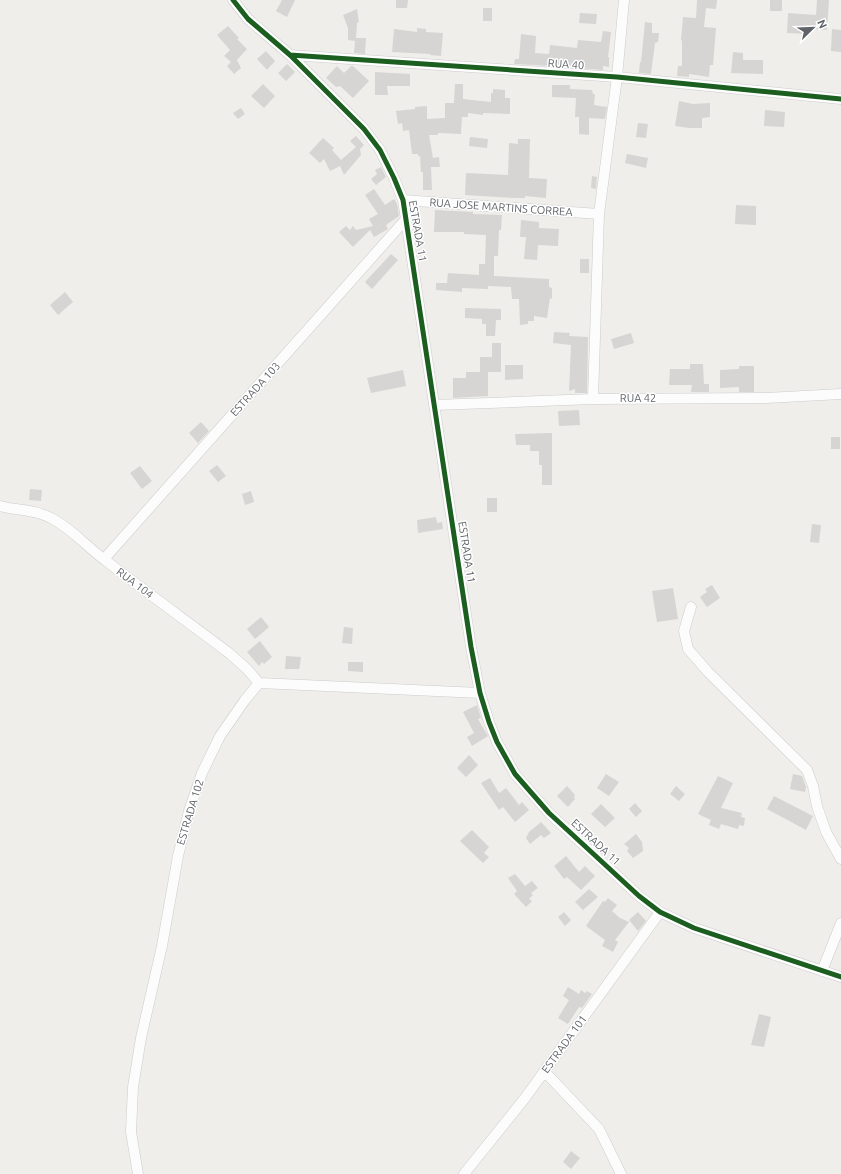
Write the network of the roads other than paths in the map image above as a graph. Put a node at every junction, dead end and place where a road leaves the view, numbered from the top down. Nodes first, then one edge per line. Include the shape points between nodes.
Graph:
1 (233, 0) edge
2 (624, 0) edge
3 (290, 55) junction
4 (617, 78) junction
5 (841, 99) edge
6 (403, 200) junction
7 (599, 214) junction
8 (406, 219) junction
9 (841, 394) edge
10 (593, 399) junction
11 (434, 404) junction
12 (0, 506) edge
13 (104, 559) junction
14 (692, 607) dead end
15 (259, 683) junction
16 (480, 693) junction
17 (841, 858) edge
18 (660, 912) junction
19 (841, 923) edge
20 (822, 971) junction
21 (841, 977) edge
22 (544, 1071) junction
23 (138, 1174) edge
24 (464, 1174) edge
25 (621, 1174) edge

1 - 3 street, ESTRADA 11 via 248,19
2 - 4 street
3 - 4 street, RUA 40
3 - 6 street, ESTRADA 11 via 368,134 380,150
4 - 5 street, RUA 40
4 - 7 street
6 - 7 street, RUA JOSE MARTINS CORREA
6 - 8 street, ESTRADA 11
7 - 10 street
8 - 11 street, ESTRADA 11
8 - 13 street, ESTRADA 103
9 - 10 street, RUA 42 via 766,398
10 - 11 street, RUA 42
11 - 16 street, ESTRADA 11
12 - 13 street, RUA 104 via 28,510 53,519 68,528
13 - 15 street, RUA 104 via 229,653
14 - 17 street via 684,631 688,648 708,672 807,770 826,832
15 - 16 street
15 - 23 street, ESTRADA 102 via 220,736 202,773 189,811 133,1087 131,1132
16 - 18 street, ESTRADA 11 via 497,742 515,774 527,789 639,896
18 - 20 street, ESTRADA 11 via 694,928
18 - 22 street, ESTRADA 101
19 - 20 street
20 - 21 street, ESTRADA 11
22 - 24 street, ESTRADA 101
22 - 25 street via 599,1129

